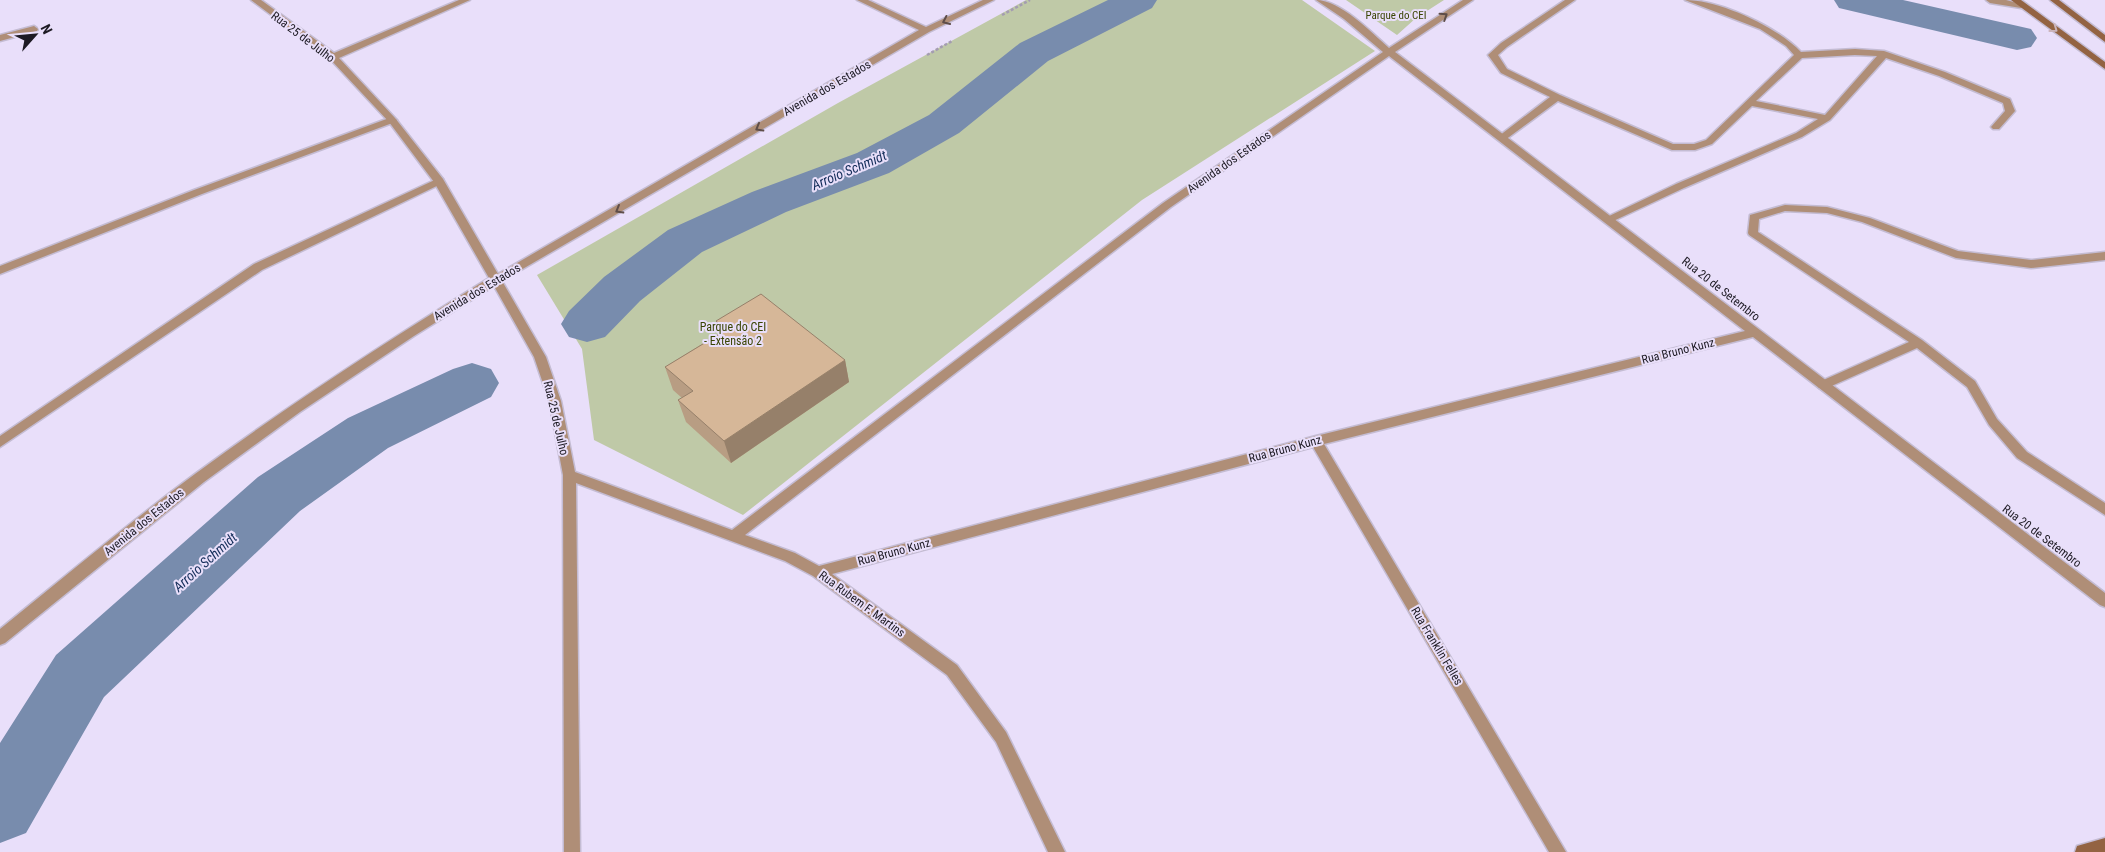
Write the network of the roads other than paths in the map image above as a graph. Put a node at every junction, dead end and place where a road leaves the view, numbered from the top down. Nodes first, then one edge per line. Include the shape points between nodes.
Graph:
1 (255, 0) edge
2 (466, 0) edge
3 (861, 0) edge
4 (990, 0) edge
5 (1320, 0) edge
6 (1469, 0) edge
7 (1571, 0) edge
8 (1689, 0) edge
9 (1990, 0) edge
10 (2054, 0) edge
11 (2018, 2) edge
12 (34, 29) dead end
13 (926, 30) junction
14 (2092, 30) junction
15 (2105, 35) edge
16 (0, 38) edge
17 (2105, 39) edge
18 (1389, 52) junction
19 (1799, 54) junction
20 (1884, 54) junction
21 (333, 57) junction
22 (2105, 66) edge
23 (1556, 97) junction
24 (1750, 103) junction
25 (1827, 118) junction
26 (392, 120) junction
27 (1996, 127) dead end
28 (1502, 138) junction
29 (439, 181) junction
30 (1609, 220) junction
31 (2105, 256) edge
32 (0, 270) edge
33 (495, 280) junction
34 (1754, 333) junction
35 (1918, 343) junction
36 (1823, 385) junction
37 (1316, 441) junction
38 (0, 442) edge
39 (569, 474) junction
40 (2105, 510) edge
41 (735, 536) junction
42 (818, 572) junction
43 (2105, 601) edge
44 (0, 639) edge
45 (2105, 846) edge
46 (572, 852) edge
47 (1057, 852) edge
48 (1558, 852) edge
49 (2083, 852) edge

1 - 21 street, Rua 25 de Julho
2 - 21 street
3 - 13 street
4 -> 13 street, Avenida dos Estados
5 - 18 street, Rua 20 de Setembro via 1347,17
18 -> 6 street, Avenida dos Estados
7 - 23 street via 1493,54 1504,71
8 - 19 street via 1773,31
9 - 11 street
10 - 14 main road
11 -> 22 main road
12 - 16 street
13 -> 33 street, Avenida dos Estados
14 - 15 street
14 - 17 main road
18 - 28 street, Rua 20 de Setembro
18 - 41 street, Avenida dos Estados via 1167,205
19 - 20 street
19 - 24 street
20 - 25 street
20 - 27 street via 2007,101 2010,111
21 - 26 street, Rua 25 de Julho
23 - 24 street via 1672,147 1695,147 1709,142
23 - 28 street
24 - 25 street
25 - 30 street via 1799,135
26 - 29 street, Rua 25 de Julho
26 - 32 street
28 - 30 street, Rua 20 de Setembro
29 - 33 street, Rua 25 de Julho
29 - 38 street via 258,267
30 - 34 street, Rua 20 de Setembro
31 - 35 street via 2031,264 1956,254 1866,220 1828,210 1785,208 1754,216 1753,233
33 - 39 street, Rua 25 de Julho via 540,356 555,402
33 - 44 street, Avenida dos Estados via 410,332 199,478
34 - 36 street, Rua 20 de Setembro
34 - 37 street, Rua Bruno Kunz
35 - 36 street
35 - 40 street via 1971,384 1993,422 2022,456
36 - 43 street, Rua 20 de Setembro
37 - 42 street, Rua Bruno Kunz
37 - 48 street, Rua Franklin Felles
39 - 41 street, Rua Rubem F. Martins
39 - 46 street, Rua 25 de Julho
41 - 42 street, Rua Rubem F. Martins via 790,557
42 - 47 street, Rua Rubem F. Martins via 952,670 1001,737
45 - 49 main road

